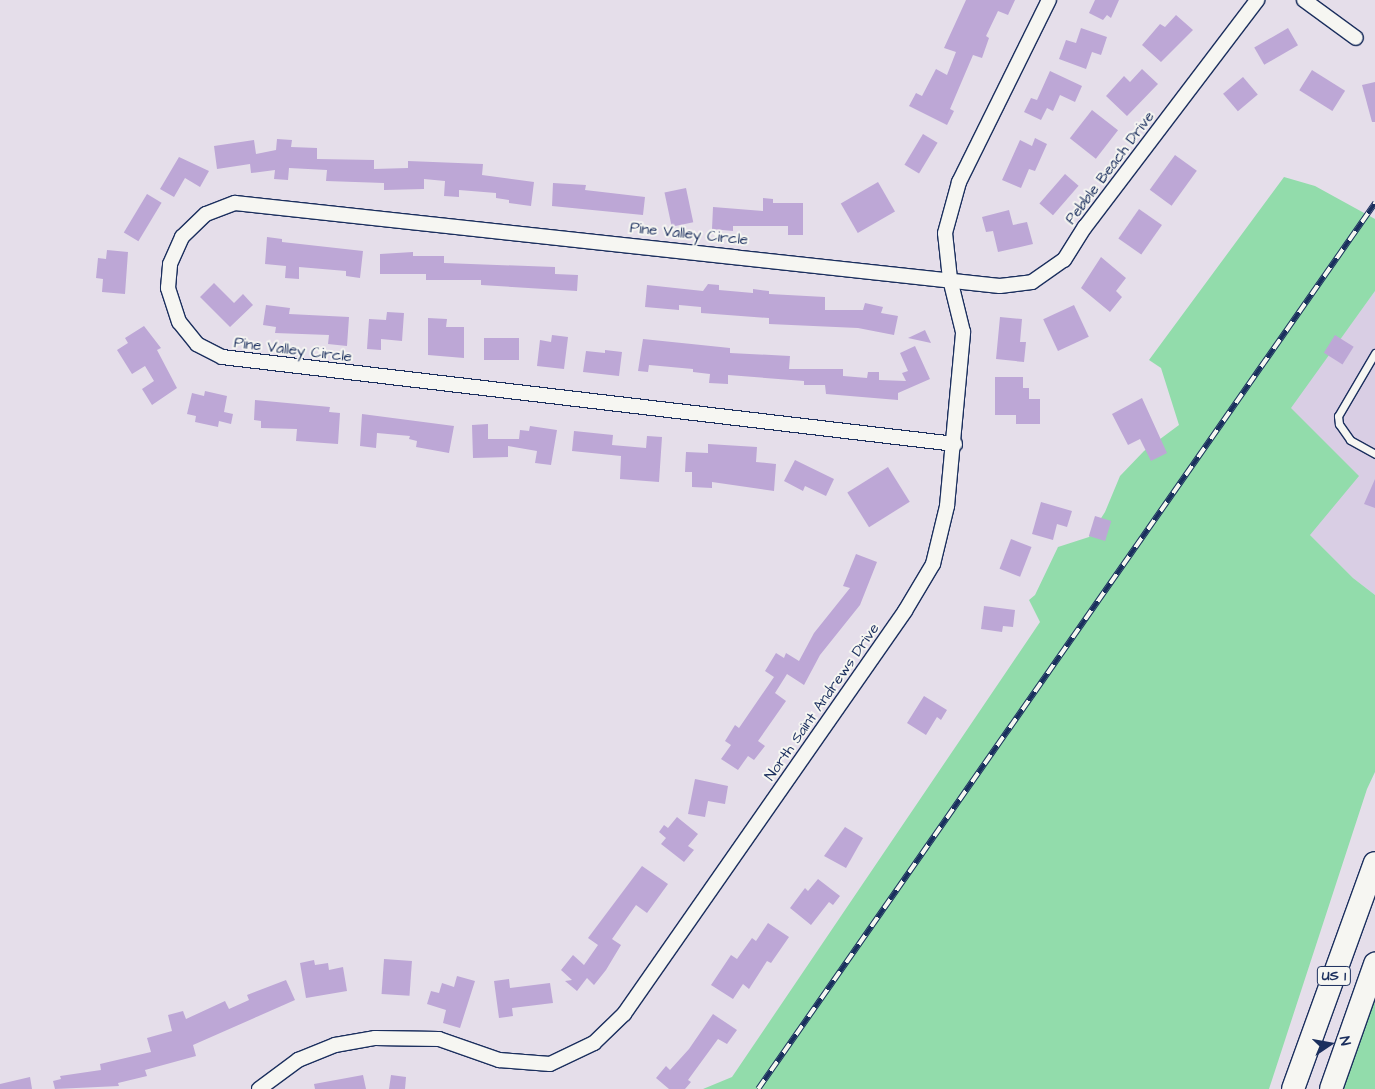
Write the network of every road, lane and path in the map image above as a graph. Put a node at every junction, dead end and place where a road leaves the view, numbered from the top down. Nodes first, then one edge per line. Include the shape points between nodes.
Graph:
1 (1049, 0) edge
2 (1257, 0) edge
3 (1304, 0) edge
4 (1356, 38) dead end
5 (950, 279) junction
6 (1375, 353) edge
7 (955, 444) junction
8 (1375, 454) edge
9 (1373, 873) edge
10 (1375, 964) edge
11 (259, 1089) edge
12 (1293, 1089) edge
13 (1331, 1089) edge

1 - 5 street, North Saint Andrews Drive via 958,182 946,233
2 - 5 street, Pebble Beach Drive via 1085,227 1064,260 1032,282 1000,286
3 - 4 street
5 - 7 street, North Saint Andrews Drive via 963,332
5 - 7 street, Pine Valley Circle via 235,203 206,214 182,237 170,264 168,288 179,322 198,344 222,358
6 - 8 lane via 1338,416 1339,424 1350,440
7 - 11 street, North Saint Andrews Drive via 947,506 933,564 909,605 624,1014 594,1043 550,1064 499,1060 439,1039 375,1038 335,1045 298,1060
9 - 12 main road, US 1
10 - 13 main road, US 1

